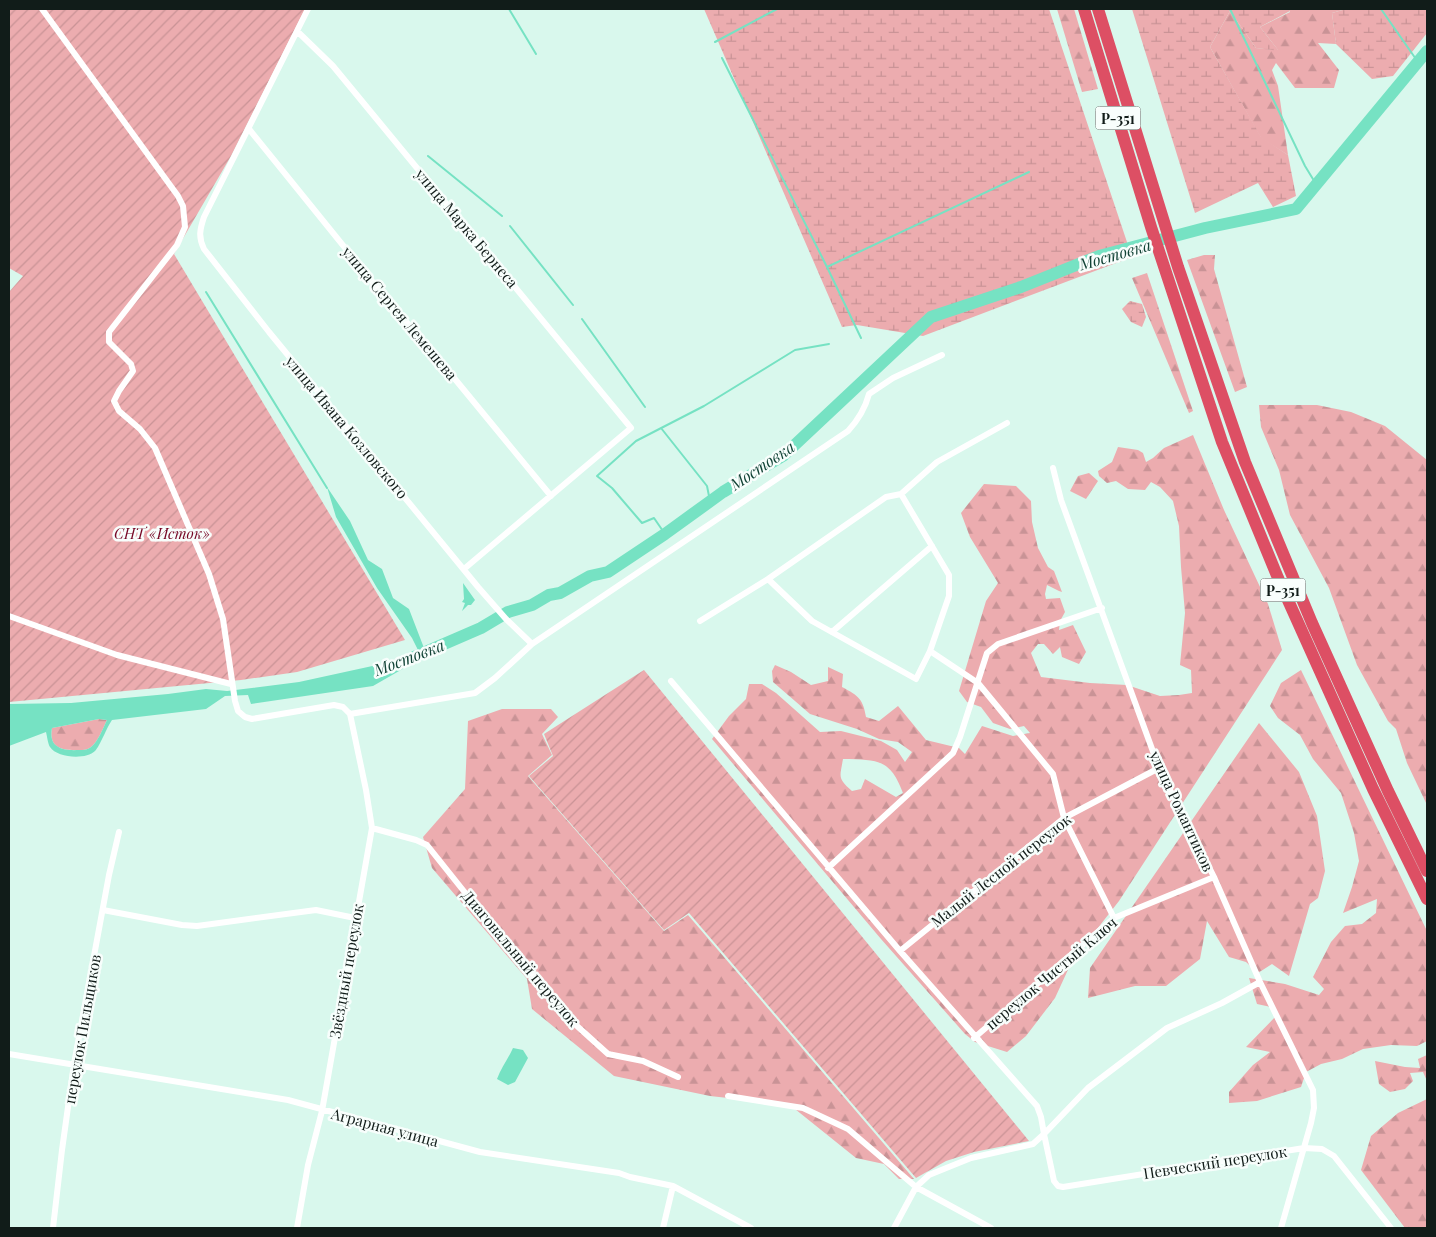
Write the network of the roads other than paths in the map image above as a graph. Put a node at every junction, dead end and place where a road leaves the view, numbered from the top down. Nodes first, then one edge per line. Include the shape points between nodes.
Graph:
1 (42, 9) edge
2 (308, 9) edge
3 (1084, 9) edge
4 (1098, 9) edge
5 (298, 32) junction
6 (249, 129) junction
7 (1172, 268) junction
8 (942, 355) dead end
9 (1007, 423) dead end
10 (1053, 468) dead end
11 (901, 494) junction
12 (551, 496) junction
13 (932, 546) junction
14 (464, 569) junction
15 (768, 579) junction
16 (1102, 608) junction
17 (9, 616) edge
18 (700, 621) dead end
19 (832, 632) junction
20 (532, 644) junction
21 (930, 651) junction
22 (671, 681) dead end
23 (978, 683) junction
24 (232, 686) junction
25 (350, 714) junction
26 (1159, 768) junction
27 (1064, 818) junction
28 (372, 828) junction
29 (119, 832) dead end
30 (828, 868) junction
31 (1427, 871) edge
32 (1214, 877) junction
33 (1427, 899) edge
34 (103, 910) junction
35 (355, 918) junction
36 (1114, 918) junction
37 (900, 951) junction
38 (1260, 982) junction
39 (974, 1038) junction
40 (9, 1054) edge
41 (74, 1064) junction
42 (678, 1077) dead end
43 (728, 1096) dead end
44 (322, 1111) junction
45 (1044, 1134) junction
46 (1304, 1148) junction
47 (673, 1186) junction
48 (916, 1187) junction
49 (53, 1228) edge
50 (297, 1228) edge
51 (663, 1228) edge
52 (751, 1228) edge
53 (894, 1228) edge
54 (991, 1228) edge
55 (1281, 1228) edge
56 (1391, 1228) edge

1 - 24 street via 183,206 185,227 177,245 112,326 108,337 131,364 133,371 114,401 119,411 155,448 209,574 223,619
2 - 5 street
3 - 7 highway, Р-351 via 1151,227
4 - 7 highway, Р-351 via 1165,225
5 - 6 street
5 - 12 street, улица Марка Бернеса via 333,66 631,428
6 - 12 street, улица Сергея Лемешева
6 - 14 street, улица Ивана Козловского via 204,217 199,239 269,332
7 - 31 highway, Р-351 via 1248,471 1312,623
7 - 33 highway, Р-351 via 1222,442 1278,578 1373,789
8 - 20 street via 893,378 869,394 866,406 848,431
9 - 11 street via 937,462
10 - 16 street, улица Романтиков via 1061,500
11 - 13 street
11 - 15 street via 886,497
12 - 14 street
13 - 19 street
13 - 21 street via 949,575 949,596
14 - 20 street, улица Ивана Козловского via 499,612
15 - 18 street
15 - 19 street via 812,621
16 - 23 street via 998,644 987,653
16 - 26 street, улица Романтиков
17 - 24 street via 117,655
19 - 21 street via 916,679
20 - 25 street via 475,693
21 - 23 street
22 - 30 street, Певческий переулок
23 - 27 street via 1052,774
23 - 30 street via 953,753
24 - 25 street via 238,711 252,719 334,705 343,707
25 - 28 street, Звёздный переулок
26 - 27 street, Малый Лесной переулок
26 - 32 street, улица Романтиков
27 - 36 street
27 - 37 street, Малый Лесной переулок
28 - 35 street, Звёздный переулок
28 - 42 street, Диагональный переулок via 427,845 577,1026 608,1054 643,1061
29 - 34 street, переулок Пильщиков
30 - 37 street, Певческий переулок
32 - 36 street, переулок Чистый Ключ
32 - 38 street, улица Романтиков
34 - 35 street via 197,926 316,910
34 - 41 street, переулок Пильщиков
35 - 44 street, Звёздный переулок
36 - 39 street, переулок Чистый Ключ
37 - 39 street, Певческий переулок
38 - 45 street via 1167,1028 1088,1088
38 - 46 street, улица Романтиков via 1313,1090 1314,1108
39 - 45 street, Певческий переулок via 1036,1106
40 - 41 street, Аграрная улица
41 - 44 street, Аграрная улица via 288,1100
41 - 49 street, переулок Пильщиков
43 - 48 street via 803,1108 848,1129
44 - 47 street, Аграрная улица via 480,1152 619,1173
44 - 50 street, Звёздный переулок
45 - 46 street, Певческий переулок via 1054,1181 1064,1187
45 - 48 street via 1033,1144 946,1167 929,1175
46 - 55 street, улица Романтиков
46 - 56 street, Певческий переулок via 1322,1149 1334,1156
47 - 51 street
47 - 52 street, Аграрная улица
48 - 53 street
48 - 54 street

